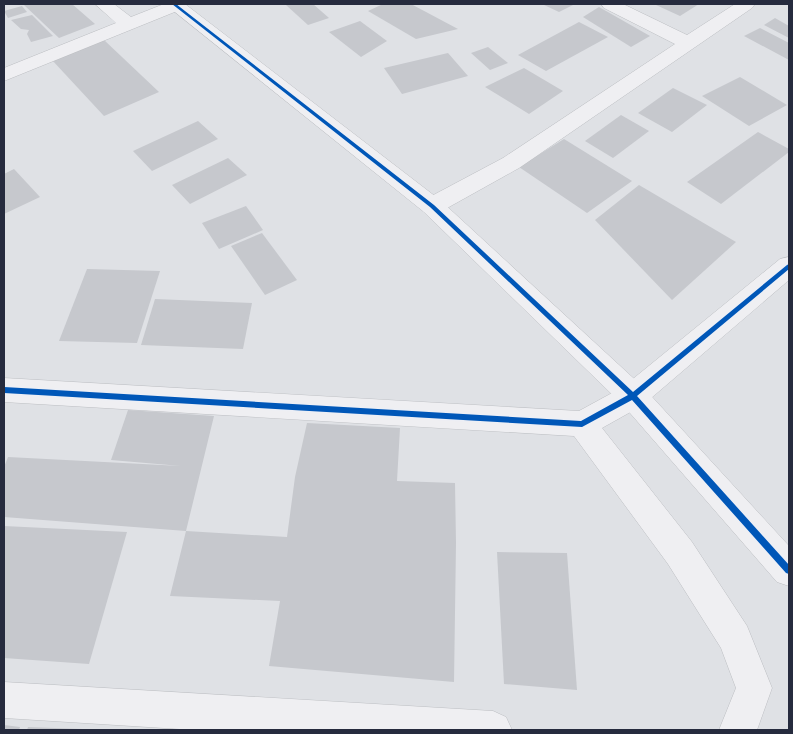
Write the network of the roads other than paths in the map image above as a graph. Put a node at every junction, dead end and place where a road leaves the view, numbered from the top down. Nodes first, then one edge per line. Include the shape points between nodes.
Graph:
1 (104, 4) edge
2 (175, 4) edge
3 (610, 4) edge
4 (746, 4) edge
5 (128, 24) junction
6 (688, 43) junction
7 (4, 75) edge
8 (432, 206) junction
9 (788, 268) edge
10 (5, 393) edge
11 (634, 396) junction
12 (582, 424) junction
13 (789, 570) edge
14 (4, 700) edge
15 (493, 730) edge
16 (738, 730) edge

1 - 5 street
2 - 5 street
2 - 8 street
3 - 6 street
4 - 6 street
5 - 7 street
6 - 8 street via 511,163
8 - 11 street
9 - 11 street
10 - 12 street
11 - 12 street
11 - 13 street
12 - 16 street via 680,553 735,638 754,688
14 - 15 street

